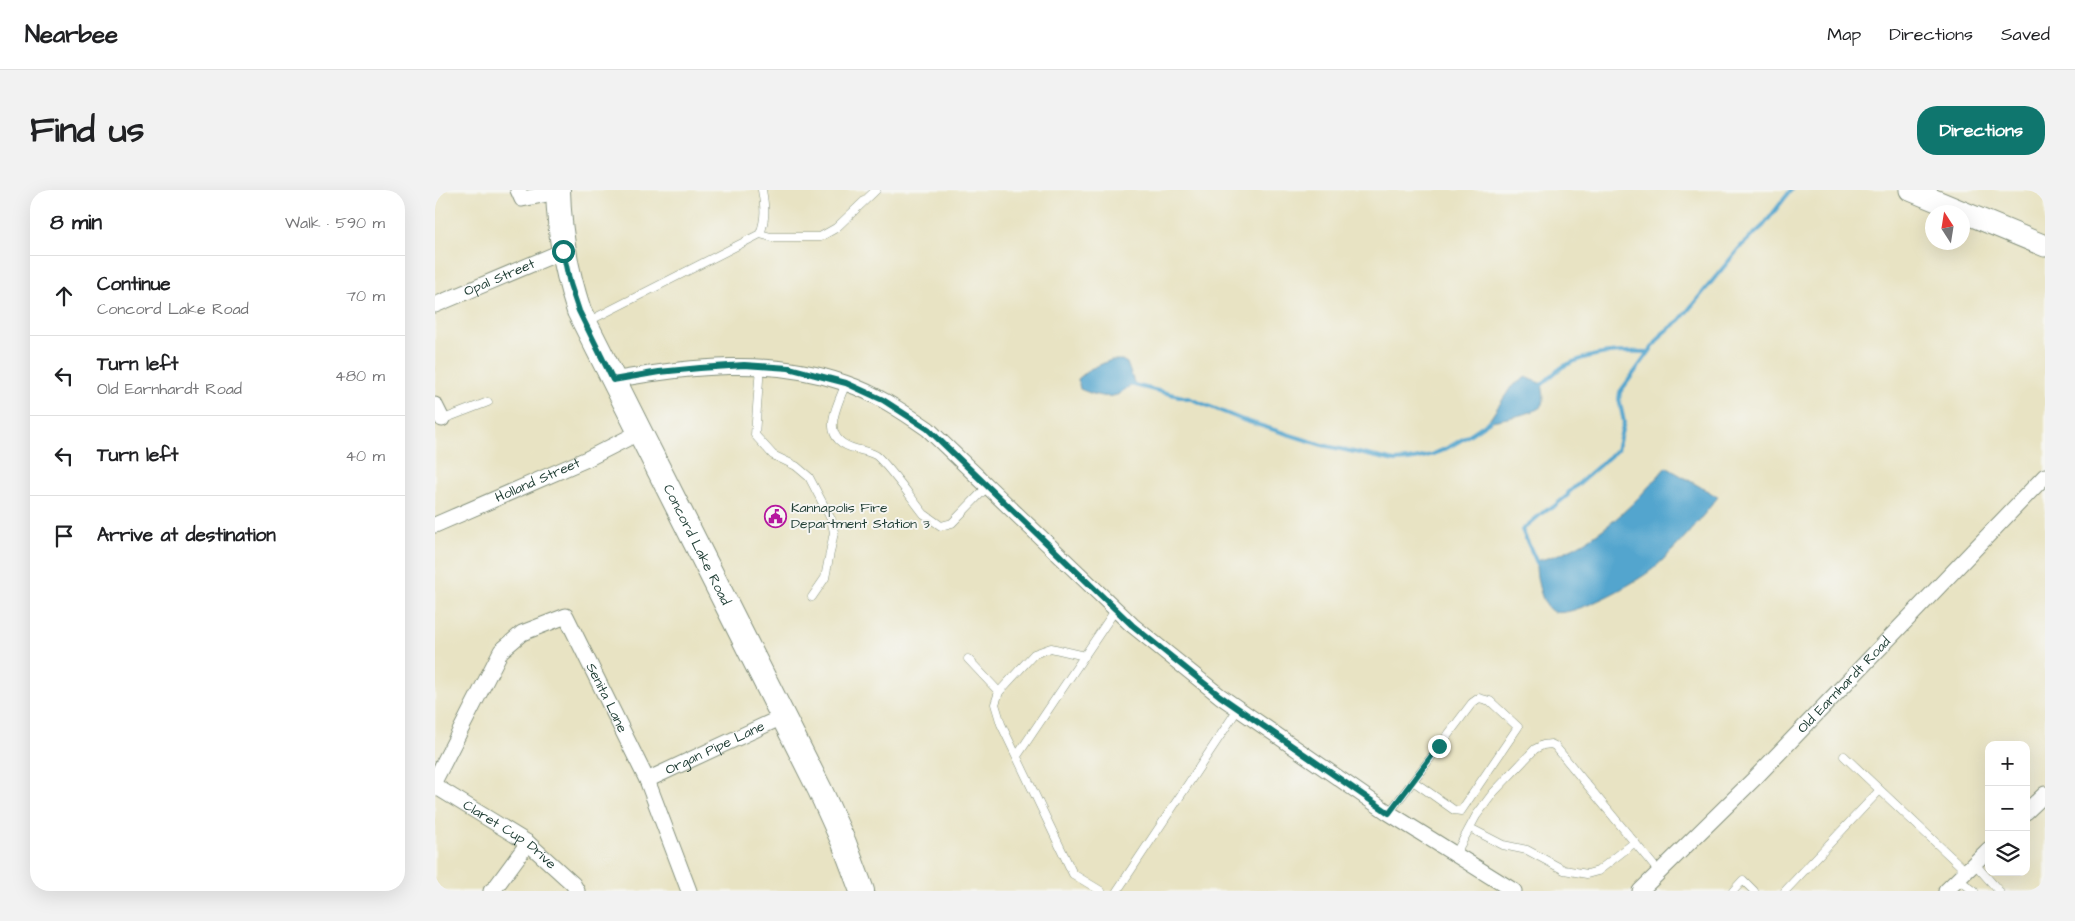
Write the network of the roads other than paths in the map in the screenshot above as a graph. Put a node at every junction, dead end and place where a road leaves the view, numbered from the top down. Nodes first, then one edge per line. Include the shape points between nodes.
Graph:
1 (518, 190) edge
2 (762, 190) edge
3 (876, 190) edge
4 (1910, 190) edge
5 (558, 191) edge
6 (759, 234) junction
7 (2045, 246) edge
8 (563, 251) junction
9 (435, 305) edge
10 (585, 323) junction
11 (760, 366) junction
12 (613, 380) junction
13 (846, 383) junction
14 (488, 402) dead end
15 (435, 405) edge
16 (438, 420) edge
17 (640, 432) junction
18 (2045, 476) edge
19 (988, 486) junction
20 (435, 526) edge
21 (812, 597) dead end
22 (1116, 610) junction
23 (1085, 656) junction
24 (968, 659) dead end
25 (999, 692) junction
26 (1238, 709) junction
27 (782, 716) junction
28 (1017, 756) junction
29 (1844, 756) dead end
30 (435, 780) edge
31 (647, 780) junction
32 (1413, 781) junction
33 (435, 786) edge
34 (1879, 791) junction
35 (2045, 794) edge
36 (2030, 808) edge
37 (1389, 813) junction
38 (1469, 828) junction
39 (1635, 842) junction
40 (528, 843) junction
41 (1985, 853) edge
42 (1455, 855) junction
43 (1659, 872) junction
44 (1966, 872) junction
45 (491, 891) edge
46 (577, 891) edge
47 (689, 891) edge
48 (862, 891) edge
49 (1101, 891) edge
50 (1117, 891) edge
51 (1514, 891) edge
52 (1640, 891) edge
53 (1733, 891) edge
54 (1754, 891) edge
55 (1785, 891) edge
56 (1947, 891) edge
57 (1974, 891) edge
58 (1999, 891) edge

1 - 5 street, Concord Lake Road via 522,199
2 - 6 lane via 766,210
3 - 6 lane via 836,228 821,237
4 - 7 main road
5 - 8 main road, Concord Lake Road
6 - 10 lane
8 - 9 street, Opal Street
8 - 10 main road, Concord Lake Road via 570,284
10 - 12 main road, Concord Lake Road
11 - 12 street via 700,368
11 - 13 street via 789,368
11 - 21 lane via 755,435 773,455 796,466 809,477 831,519 834,532 825,578
12 - 17 main road, Concord Lake Road
13 - 19 street via 883,400 928,429
13 - 19 lane via 832,424 835,437 845,446 876,455 931,520 941,526 952,523
14 - 16 lane
15 - 16 street
17 - 20 street, Holland Street
17 - 27 main road, Concord Lake Road
18 - 43 street, Old Earnhardt Road via 1755,778
19 - 22 street
22 - 23 lane
22 - 26 street
23 - 25 lane via 1051,648 1034,654
23 - 28 lane
24 - 25 lane
25 - 28 lane via 995,704
26 - 37 street
26 - 50 lane
27 - 31 street, Organ Pipe Lane
27 - 48 main road, Concord Lake Road via 824,799
28 - 49 lane via 1073,874
29 - 34 lane
30 - 31 street, Senita Lane via 501,652 522,633 566,616
31 - 47 street, Senita Lane
32 - 32 lane via 1479,698 1490,701 1518,727 1461,811 1454,810
32 - 37 lane
33 - 40 street, Claret Cup Drive
34 - 44 lane
34 - 55 lane
35 - 36 street
37 - 42 street
38 - 39 lane via 1503,845 1527,850 1564,870 1587,874 1598,871
38 - 39 lane via 1493,793 1535,749 1551,744
38 - 42 lane
39 - 43 lane
40 - 45 street
40 - 46 street, Claret Cup Drive
41 - 44 street
42 - 51 street
43 - 52 street, Old Earnhardt Road
44 - 56 street
44 - 57 lane
44 - 58 lane
53 - 54 lane via 1743,880

